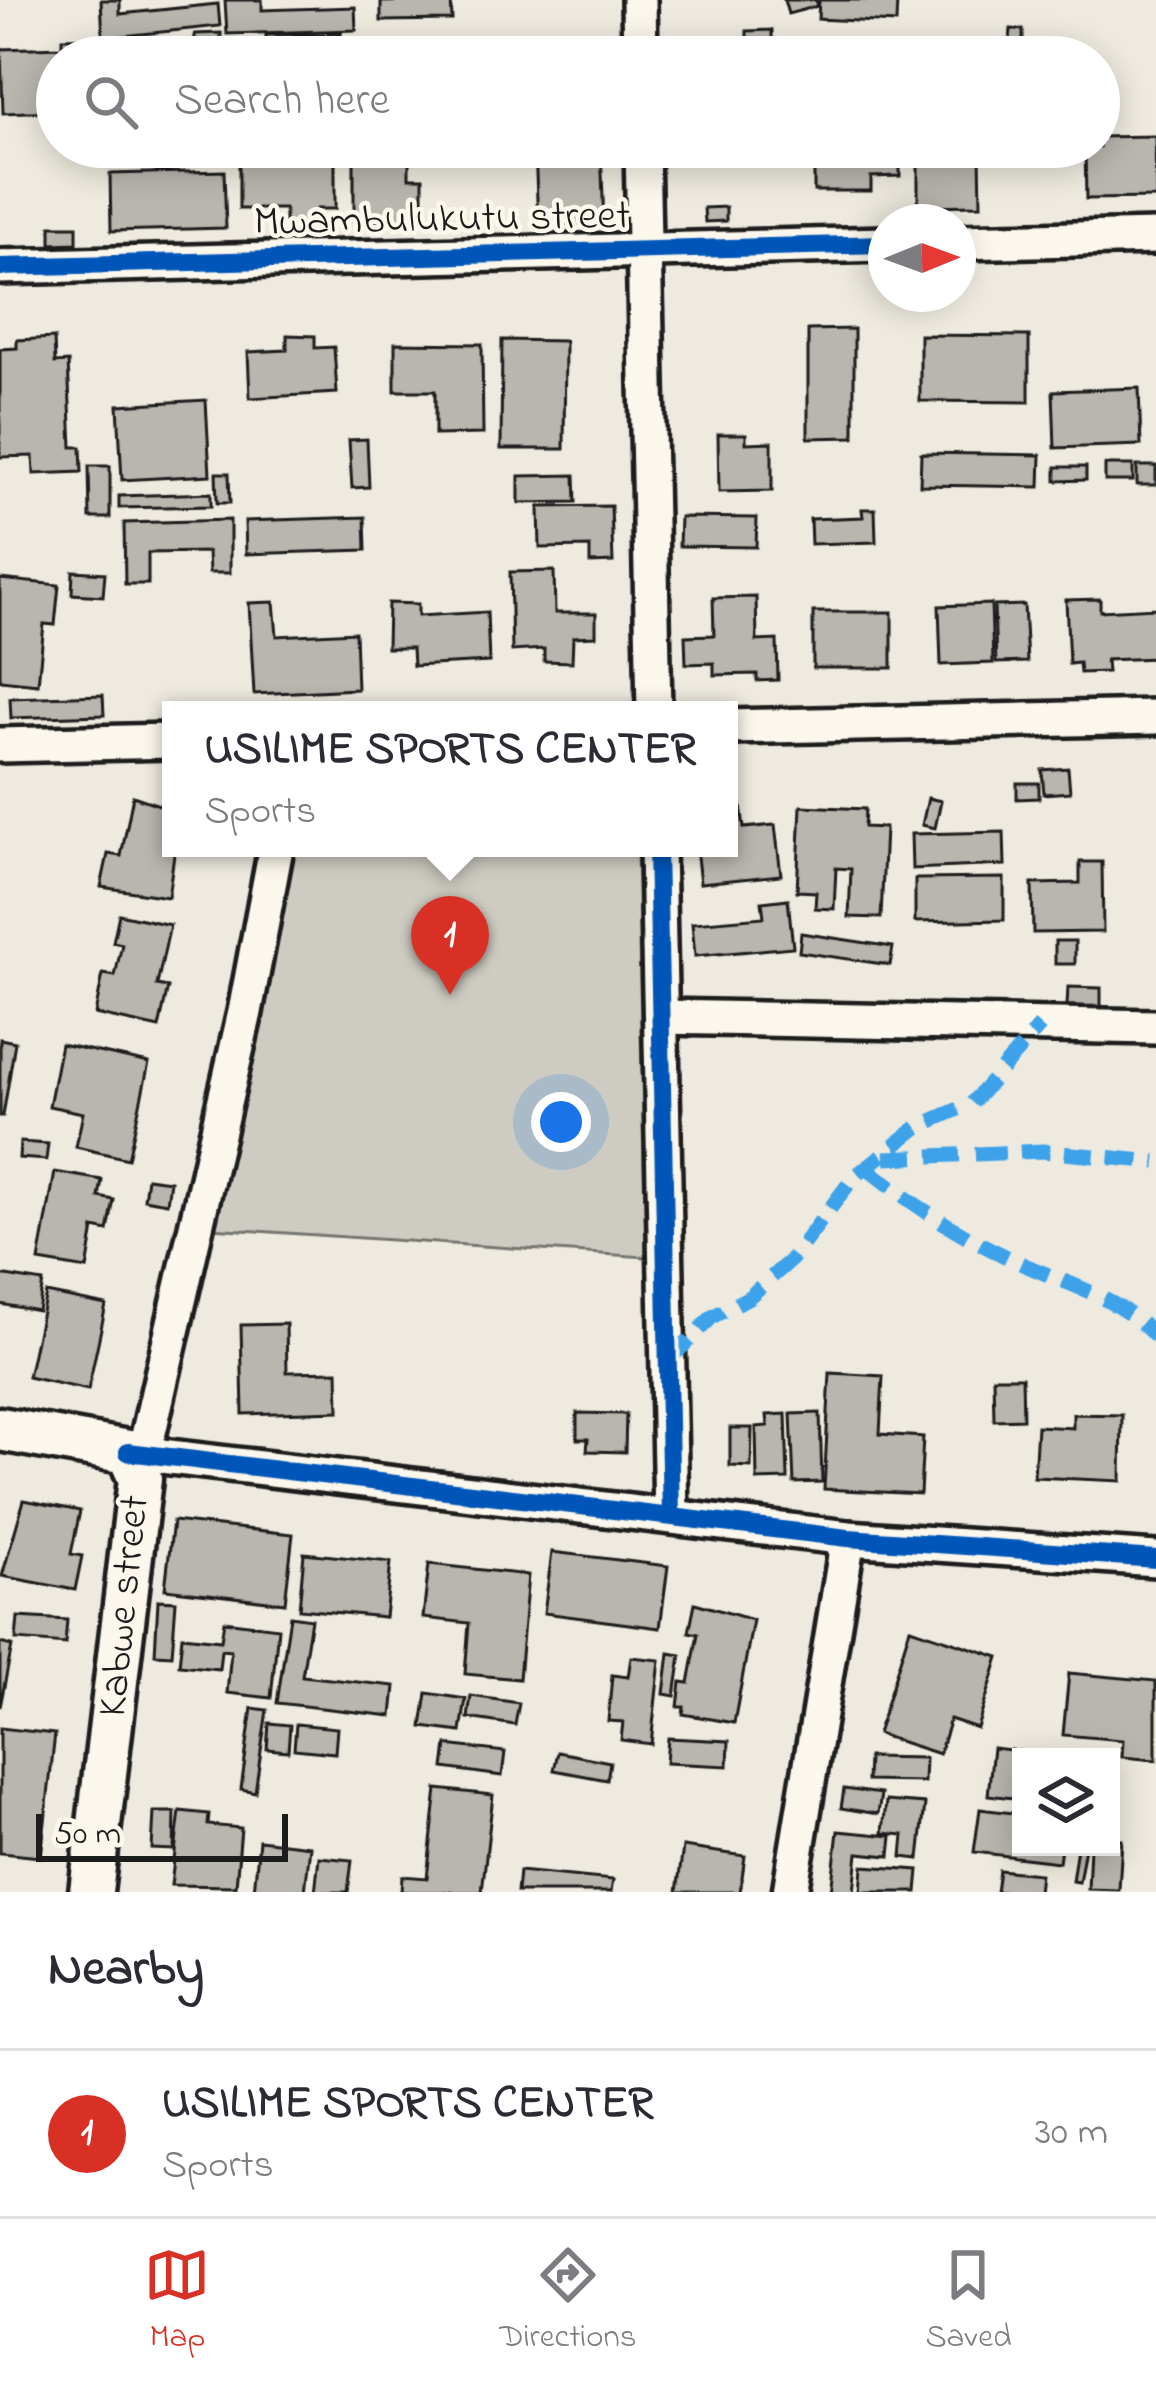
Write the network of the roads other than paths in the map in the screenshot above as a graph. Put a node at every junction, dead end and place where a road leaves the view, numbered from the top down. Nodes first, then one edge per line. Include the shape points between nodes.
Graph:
1 (639, 0) edge
2 (640, 36) edge
3 (642, 168) edge
4 (1156, 237) edge
5 (976, 242) edge
6 (868, 244) edge
7 (644, 250) junction
8 (0, 267) edge
9 (654, 701) edge
10 (1156, 716) edge
11 (738, 727) edge
12 (162, 741) edge
13 (0, 745) edge
14 (274, 857) edge
15 (657, 857) edge
16 (661, 1017) junction
17 (1156, 1028) edge
18 (0, 1430) edge
19 (136, 1453) junction
20 (671, 1516) junction
21 (848, 1538) junction
22 (1156, 1559) edge
23 (91, 1892) edge
24 (790, 1892) edge

1 - 2 street
3 - 7 street
4 - 5 street
6 - 7 street, Mwambulukutu street
7 - 8 street, Mwambulukutu street
7 - 9 street
10 - 11 street
12 - 13 street
14 - 19 street via 245,1012
15 - 16 street
16 - 17 street
16 - 20 street
18 - 19 main road, Kabwe street
19 - 20 street
19 - 23 main road, Kabwe street via 141,1503
20 - 21 street
21 - 22 street
21 - 24 street

